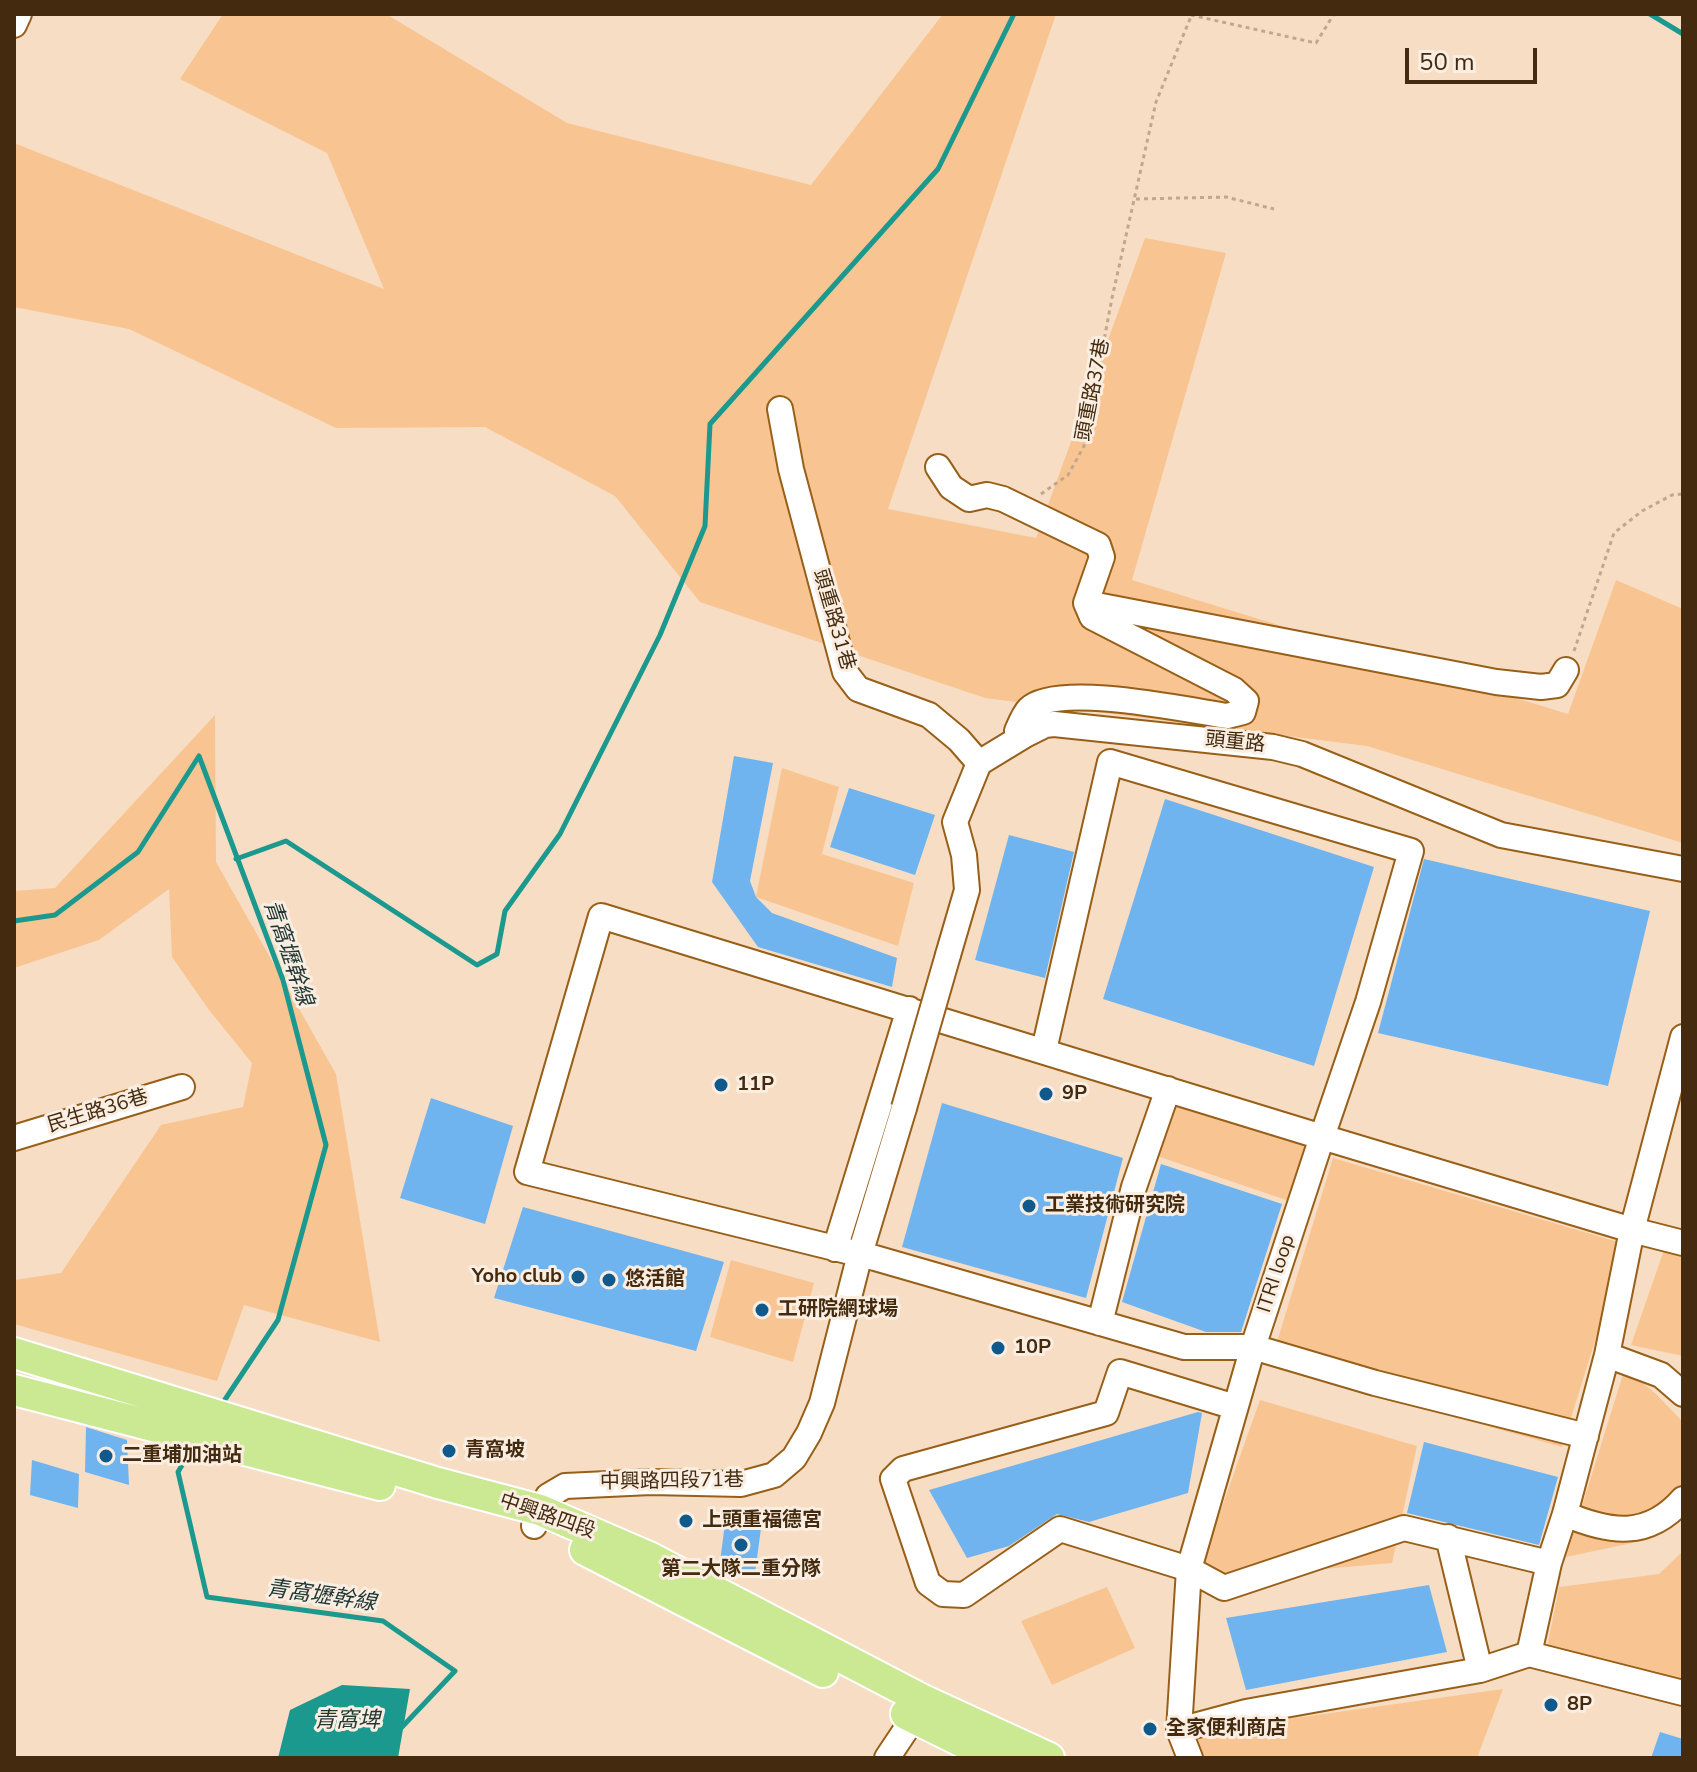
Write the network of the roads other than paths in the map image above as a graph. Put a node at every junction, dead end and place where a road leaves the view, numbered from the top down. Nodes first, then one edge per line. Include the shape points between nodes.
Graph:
1 (19, 14) edge
2 (14, 25) edge
3 (780, 409) dead end
4 (938, 467) dead end
5 (1086, 603) junction
6 (1566, 670) road end
7 (1017, 731) dead end
8 (979, 763) junction
9 (1683, 869) edge
10 (909, 1009) junction
11 (1683, 1035) edge
12 (1044, 1050) junction
13 (182, 1087) dead end
14 (1168, 1089) junction
15 (1322, 1137) junction
16 (14, 1138) edge
17 (1632, 1230) junction
18 (1683, 1243) edge
19 (835, 1249) junction
20 (860, 1254) junction
21 (1100, 1323) junction
22 (1253, 1347) junction
23 (14, 1353) edge
24 (1607, 1355) junction
25 (14, 1390) edge
26 (1683, 1394) edge
27 (1235, 1407) junction
28 (1586, 1436) junction
29 (1683, 1499) edge
30 (1565, 1514) junction
31 (537, 1518) junction
32 (1448, 1537) junction
33 (1549, 1563) junction
34 (1189, 1569) junction
35 (1529, 1654) junction
36 (1480, 1670) junction
37 (1683, 1693) edge
38 (920, 1710) junction
39 (1179, 1730) junction
40 (887, 1758) edge
41 (995, 1758) edge
42 (1049, 1758) edge
43 (1190, 1758) edge

1 - 2 street
3 - 8 street, 頭重路31巷 via 845,672 858,689 929,715
4 - 5 street via 951,487 969,499 987,495 1032,511 1098,545 1102,557
5 - 6 street via 1496,682 1557,685
5 - 7 street via 1092,617 1234,690 1246,701 1243,712 1227,716 1083,696 1049,698 1029,709
8 - 9 street, 頭重路 via 1054,724 1273,747 1501,835
8 - 20 street, 中興路四段71巷, bridge via 955,822 967,890
10 - 12 street
10 - 19 street
10 - 19 street via 601,916 527,1172
11 - 17 street
12 - 14 street
12 - 15 street, ITRI loop via 1110,762 1411,851
13 - 16 street, 民生路36巷
14 - 15 street
14 - 21 street via 1134,1187
15 - 17 street
15 - 22 street, ITRI loop
17 - 18 street
17 - 24 street
19 - 20 street
20 - 21 street
20 - 31 street, 中興路四段71巷 via 822,1403 794,1458 774,1475 741,1484 565,1486 548,1496
21 - 22 street via 1184,1347
22 - 27 street, ITRI loop
22 - 28 street
23 - 31 main road, 中興路四段
24 - 26 street via 1661,1375
24 - 28 street
25 - 31 main road, 中興路四段
27 - 34 street, ITRI loop
27 - 34 street via 1120,1372 1106,1413 903,1469 893,1479 928,1583 943,1594 964,1595 1060,1529
28 - 30 street
29 - 30 street via 1666,1515 1628,1529 1600,1528
30 - 33 street
31 - 38 main road, 中興路四段 via 602,1557 733,1614
32 - 33 street
32 - 34 street via 1404,1528 1224,1588
32 - 36 street
33 - 35 street
34 - 39 street, ITRI loop
35 - 36 street
35 - 37 street
36 - 39 street via 1246,1712
38 - 40 street
38 - 41 main road, 中興路四段
38 - 42 main road, 中興路四段
39 - 43 street, ITRI loop

